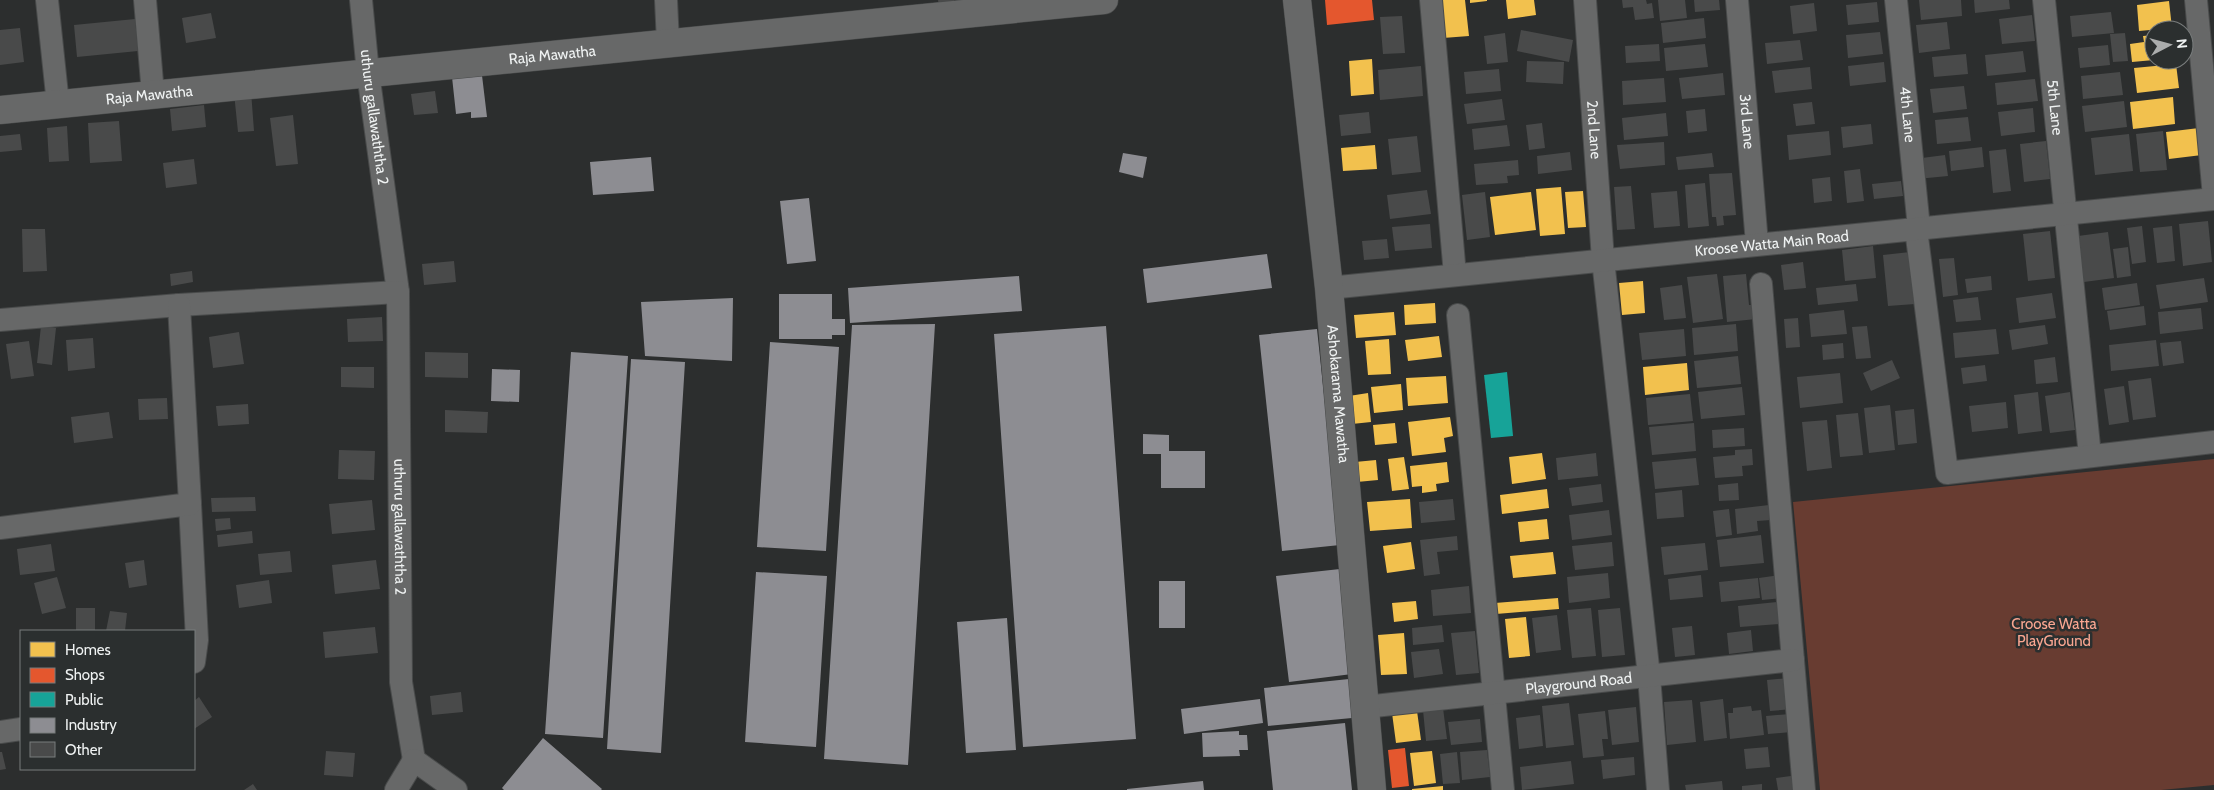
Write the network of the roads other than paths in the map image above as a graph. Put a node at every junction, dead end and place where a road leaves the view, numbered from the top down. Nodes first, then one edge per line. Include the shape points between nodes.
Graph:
1 (47, 0) edge
2 (145, 0) edge
3 (362, 0) edge
4 (666, 0) edge
5 (1104, 0) edge
6 (1298, 0) edge
7 (1431, 0) edge
8 (1585, 0) edge
9 (1737, 0) edge
10 (1896, 0) edge
11 (2044, 0) edge
12 (2196, 0) edge
13 (668, 43) junction
14 (368, 73) junction
15 (153, 94) junction
16 (58, 104) junction
17 (0, 110) edge
18 (2214, 198) edge
19 (2065, 214) junction
20 (1918, 229) junction
21 (1757, 244) junction
22 (1603, 260) junction
23 (1454, 274) junction
24 (1761, 284) dead end
25 (1329, 288) junction
26 (398, 292) junction
27 (179, 305) junction
28 (1458, 315) dead end
29 (0, 320) edge
30 (2214, 442) edge
31 (2090, 456) junction
32 (190, 504) junction
33 (0, 528) edge
34 (195, 655) edge
35 (1792, 660) junction
36 (1649, 676) junction
37 (1493, 692) junction
38 (1365, 707) junction
39 (20, 729) edge
40 (0, 732) edge
41 (414, 760) junction
42 (396, 790) edge
43 (456, 790) edge
44 (1372, 790) edge
45 (1502, 790) edge
46 (1658, 790) edge
47 (1804, 790) edge

1 - 16 street
2 - 15 street
3 - 14 street, uthuru gallawaththa 2
4 - 13 street
5 - 13 street, Raja Mawatha
6 - 25 street, Ashokarama Mawatha
7 - 23 street
8 - 22 street, 2nd Lane
9 - 21 street, 3rd Lane
10 - 20 street, 4th Lane
11 - 19 street, 5th Lane
12 - 18 street
13 - 14 street, Raja Mawatha
14 - 15 street, Raja Mawatha
14 - 26 street, uthuru gallawaththa 2
15 - 16 street, Raja Mawatha
16 - 17 street, Raja Mawatha
18 - 19 street, Kroose Watta Main Road
19 - 20 street, Kroose Watta Main Road
19 - 31 street, 5th Lane
20 - 21 street, Kroose Watta Main Road
20 - 31 street, 4th Lane via 1947,473
21 - 22 street, Kroose Watta Main Road
22 - 23 street, Kroose Watta Main Road
22 - 36 street, 2nd Lane
23 - 25 street, Kroose Watta Main Road
24 - 35 street
25 - 38 street, Ashokarama Mawatha
26 - 27 street
26 - 41 street, uthuru gallawaththa 2 via 401,682
27 - 29 street
27 - 32 street
28 - 37 street
30 - 31 street
32 - 33 street
32 - 34 street
35 - 36 street, Playground Road
35 - 47 street
36 - 37 street, Playground Road
36 - 46 street, 2nd Lane
37 - 38 street, Playground Road
37 - 45 street
38 - 44 street, Ashokarama Mawatha
39 - 40 street
41 - 42 street
41 - 43 street

